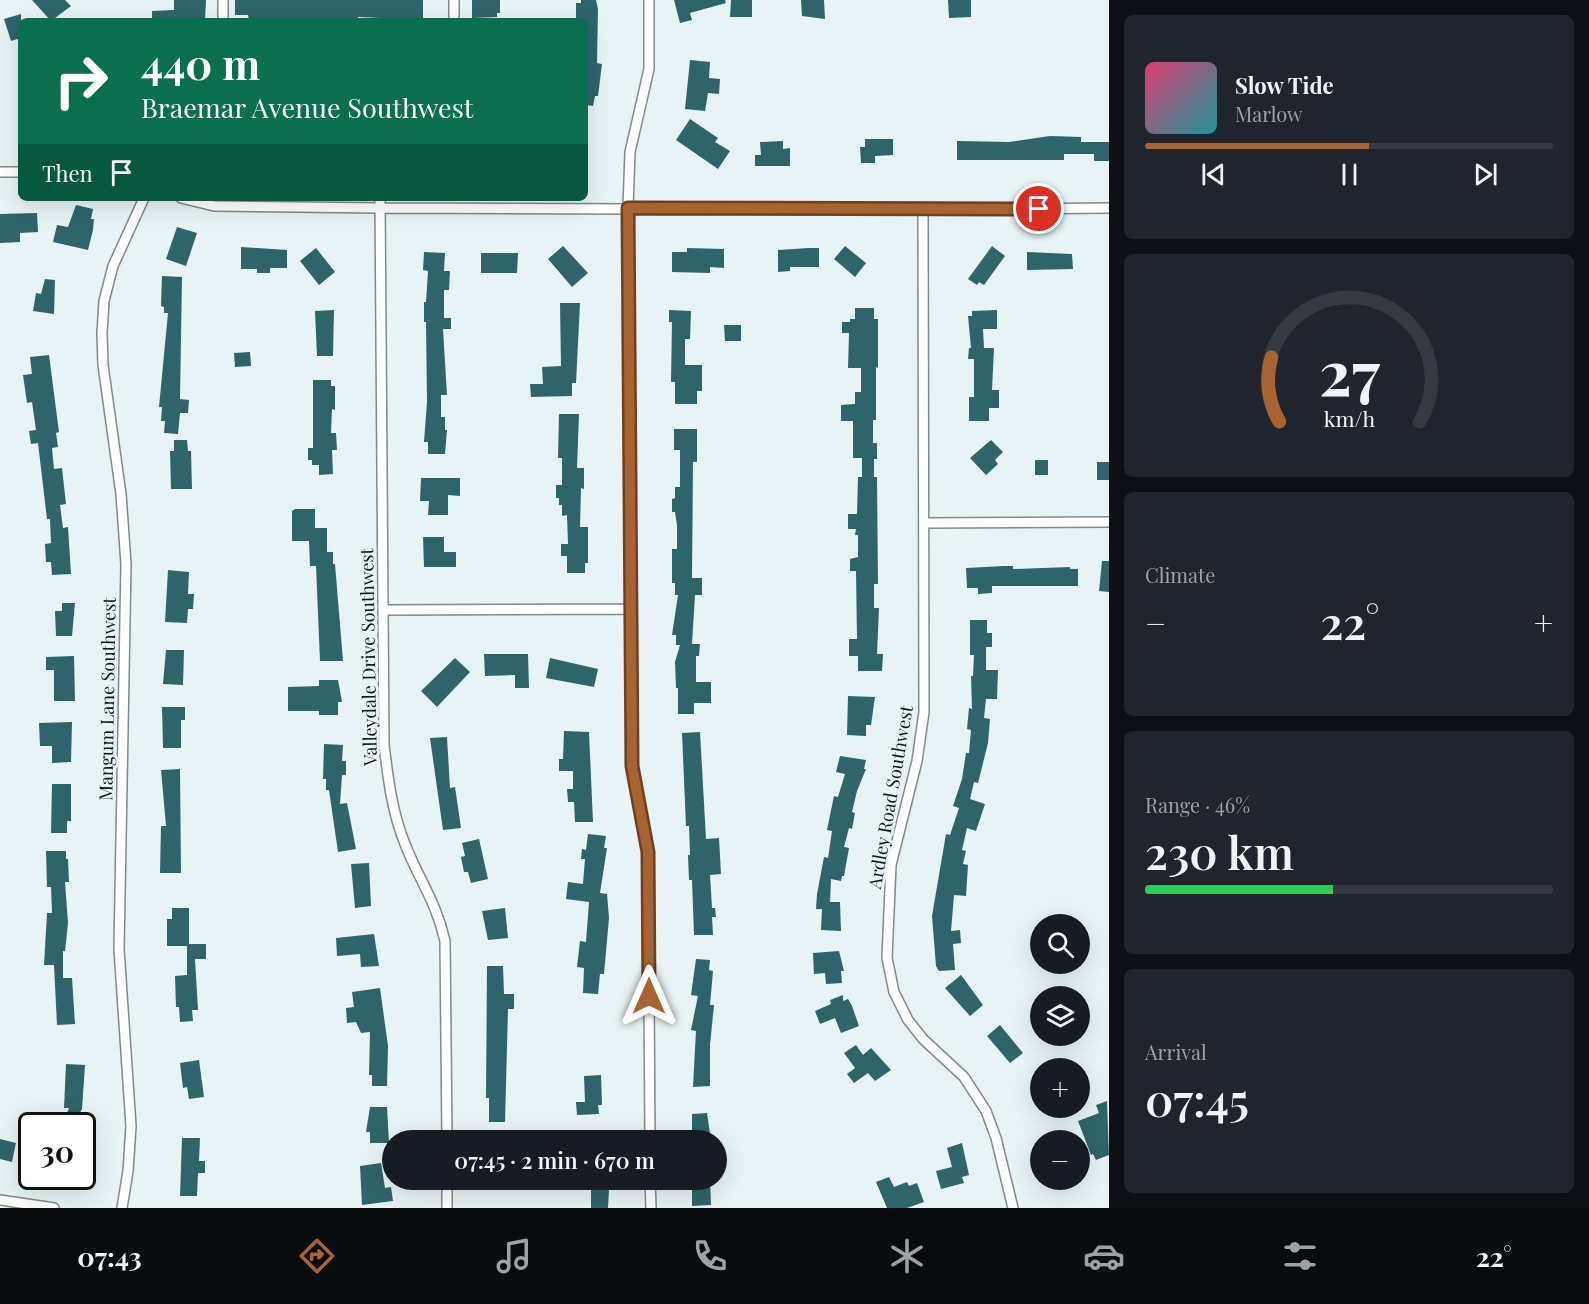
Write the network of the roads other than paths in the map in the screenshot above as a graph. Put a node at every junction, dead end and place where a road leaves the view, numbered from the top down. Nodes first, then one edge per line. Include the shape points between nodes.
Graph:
1 (223, 0) edge
2 (454, 0) edge
3 (649, 0) edge
4 (454, 16) dead end
5 (223, 18) edge
6 (0, 172) edge
7 (18, 172) edge
8 (143, 201) edge
9 (193, 201) edge
10 (381, 201) edge
11 (381, 208) junction
12 (628, 208) junction
13 (1109, 208) edge
14 (923, 210) junction
15 (1109, 522) edge
16 (926, 523) junction
17 (631, 609) junction
18 (383, 610) junction
19 (447, 1130) edge
20 (650, 1130) edge
21 (447, 1190) edge
22 (650, 1190) edge
23 (0, 1200) edge
24 (54, 1208) edge
25 (122, 1208) edge
26 (447, 1208) edge
27 (651, 1208) edge
28 (1013, 1208) edge

1 - 5 street
2 - 4 street
3 - 12 street via 649,69 630,152
6 - 7 street
8 - 25 street, Mangum Lane Southwest via 113,266 104,301 102,333 126,564 119,949 131,1126
9 - 11 street via 214,206
10 - 11 street, Valleydale Drive Southwest
11 - 12 street
11 - 18 street, Valleydale Drive Southwest
12 - 14 street
12 - 17 street
13 - 14 street
14 - 16 street, Ardley Road Southwest
15 - 16 street
16 - 28 street, Ardley Road Southwest via 924,712 917,761 891,865 887,958 894,992 908,1020 964,1077 986,1111
17 - 18 street
17 - 20 street via 632,766 648,852
18 - 19 street, Valleydale Drive Southwest via 384,745 389,789 405,844 439,912 445,941
21 - 26 street
22 - 27 street
23 - 24 street

